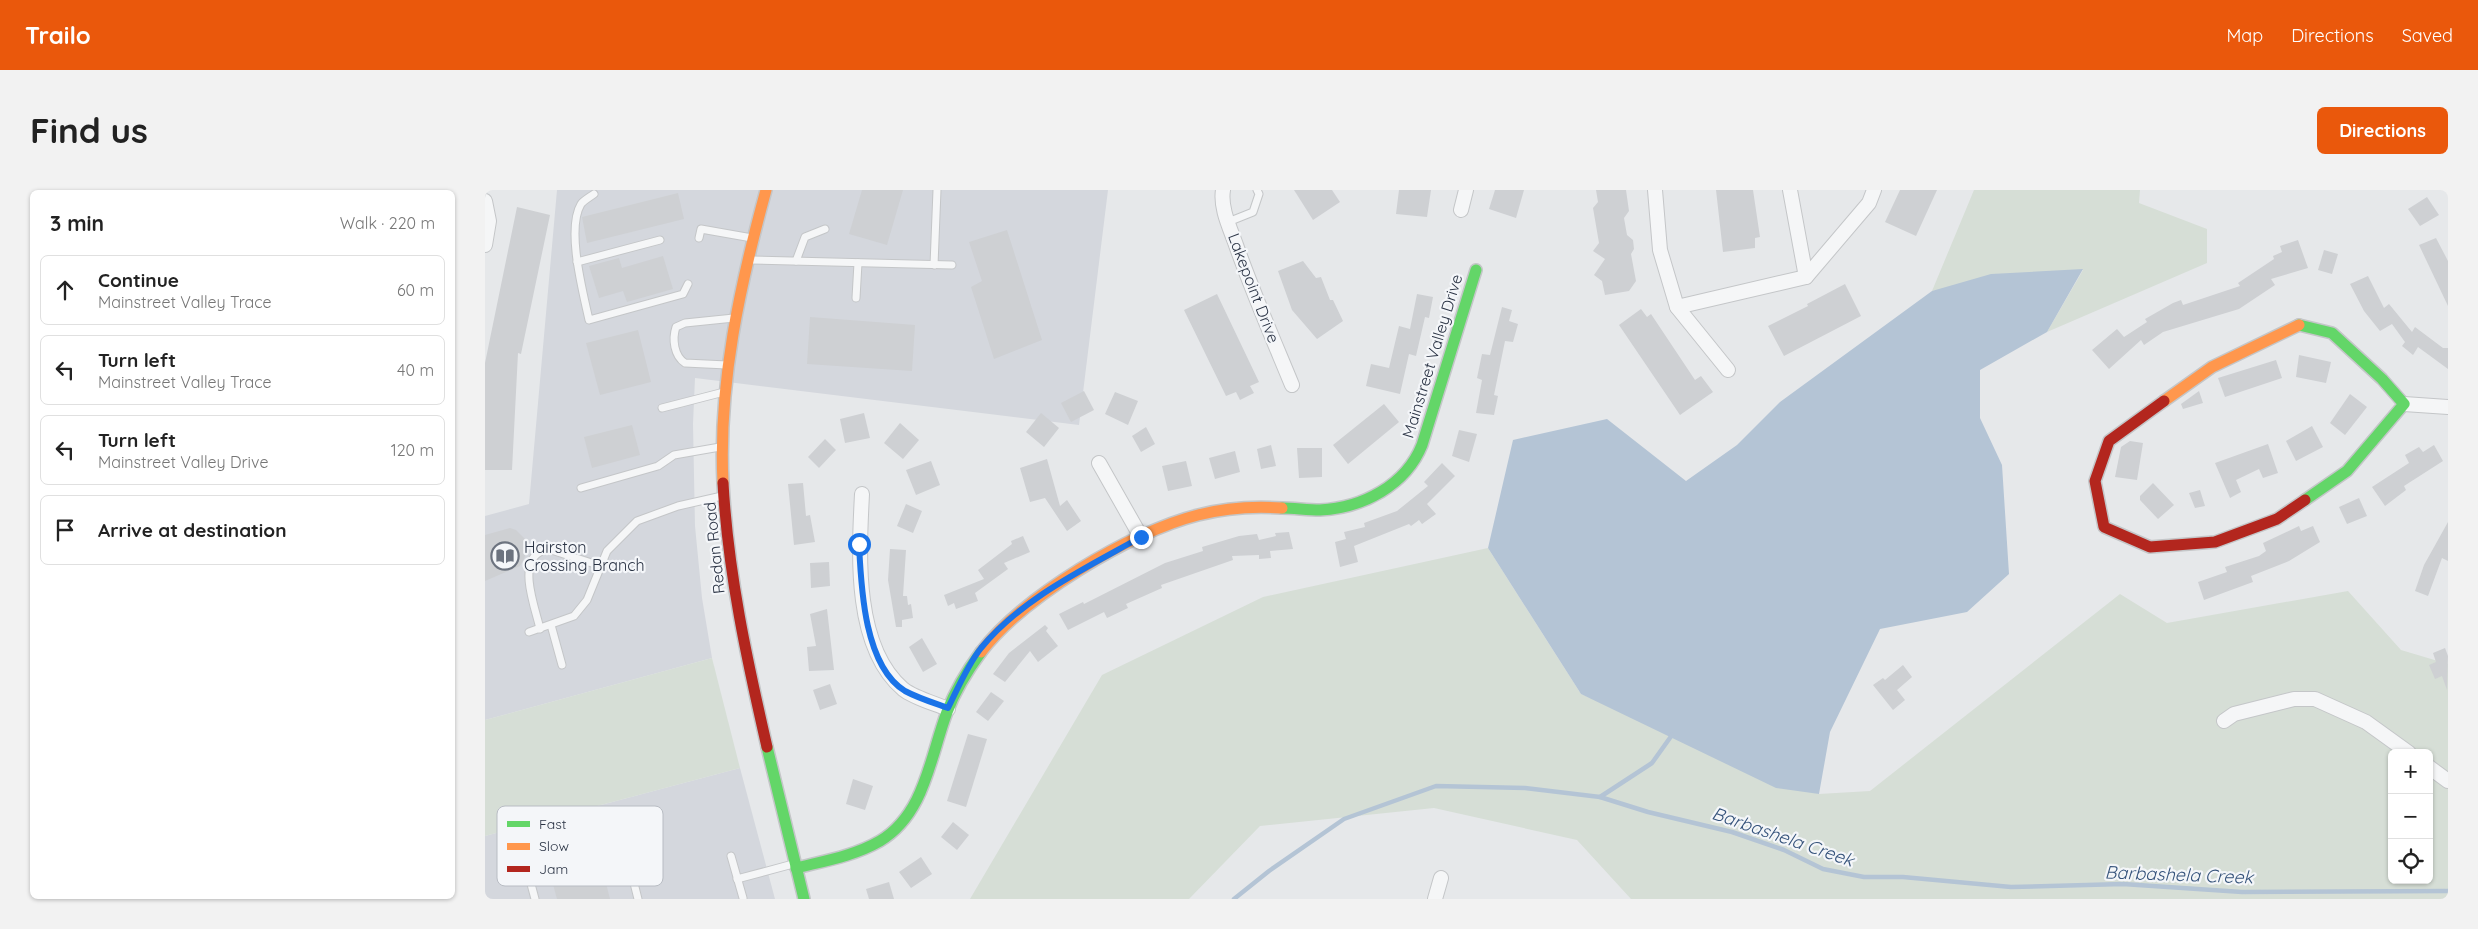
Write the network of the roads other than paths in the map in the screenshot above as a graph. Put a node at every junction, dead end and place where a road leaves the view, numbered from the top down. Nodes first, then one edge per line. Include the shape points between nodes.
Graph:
1 (766, 190) edge
2 (937, 190) edge
3 (1223, 190) edge
4 (1257, 190) edge
5 (1466, 190) edge
6 (1655, 190) edge
7 (1790, 190) edge
8 (1874, 190) edge
9 (594, 194) dead end
10 (485, 202) edge
11 (1461, 210) dead end
12 (1228, 222) junction
13 (825, 229) dead end
14 (699, 238) dead end
15 (753, 238) junction
16 (660, 240) dead end
17 (485, 245) edge
18 (748, 260) junction
19 (796, 261) junction
20 (577, 262) junction
21 (859, 263) junction
22 (934, 265) junction
23 (952, 265) dead end
24 (1476, 270) dead end
25 (1806, 277) junction
26 (688, 284) dead end
27 (856, 298) dead end
28 (1677, 306) junction
29 (737, 318) junction
30 (730, 365) junction
31 (1728, 370) dead end
32 (1292, 385) dead end
33 (727, 391) junction
34 (2404, 404) junction
35 (2448, 407) edge
36 (662, 408) dead end
37 (723, 446) junction
38 (1099, 463) dead end
39 (581, 488) dead end
40 (862, 494) dead end
41 (725, 496) junction
42 (1141, 537) junction
43 (601, 566) junction
44 (551, 625) junction
45 (540, 629) junction
46 (529, 632) dead end
47 (562, 665) dead end
48 (948, 708) junction
49 (2224, 721) dead end
50 (2403, 749) edge
51 (2433, 770) edge
52 (2448, 781) edge
53 (731, 856) dead end
54 (796, 866) junction
55 (1441, 878) dead end
56 (737, 879) junction
57 (532, 886) edge
58 (634, 886) edge
59 (743, 898) edge
60 (535, 899) edge
61 (638, 899) edge
62 (804, 899) edge
63 (1435, 899) edge

1 - 15 street, Redan Road
2 - 22 lane
3 - 12 street, Lakepoint Drive via 1221,199
4 - 12 lane via 1259,194 1253,212
5 - 11 street
6 - 28 street via 1660,250
7 - 25 street
8 - 25 street via 1869,203
9 - 20 lane via 582,202 575,222
10 - 17 street via 489,221
12 - 32 street, Lakepoint Drive via 1253,293
13 - 19 lane via 805,237
14 - 15 lane via 701,229
15 - 18 street, Redan Road
16 - 20 lane
18 - 19 lane
18 - 29 street, Redan Road
19 - 21 lane
20 - 26 lane via 589,320 683,294
21 - 22 lane
21 - 27 lane
22 - 23 lane
24 - 42 street, Mainstreet Valley Drive via 1422,445 1411,466 1389,487 1367,499 1322,510 1267,507 1220,510 1180,521
25 - 28 street
28 - 31 street
29 - 30 street, Redan Road
29 - 30 lane via 685,323 676,327 673,338 680,359 685,363
30 - 33 street, Redan Road
33 - 36 lane
33 - 37 street, Redan Road
34 - 34 street via 2332,333 2299,326 2212,367 2109,442 2095,481 2103,526 2150,547 2215,542 2277,519 2347,471
34 - 35 street
37 - 39 lane via 674,455 658,466
37 - 41 street, Redan Road
38 - 42 street
40 - 48 street via 861,585 873,646 884,669 904,690
41 - 43 lane via 678,506 637,521 607,551
41 - 54 street, Redan Road via 732,585
42 - 48 street, Mainstreet Valley Drive via 1071,576 1004,625 981,648
43 - 44 lane via 587,600 574,616
43 - 45 lane via 548,549 537,554 529,568 529,579
44 - 45 lane
44 - 47 lane
45 - 46 lane
48 - 54 street, Mainstreet Valley Drive via 925,783 901,825 865,848
49 - 50 street via 2234,714 2294,699 2315,700 2365,722
51 - 52 street
53 - 56 lane
54 - 56 lane
54 - 62 street, Redan Road
55 - 63 street
56 - 59 lane
57 - 60 lane
58 - 61 lane

